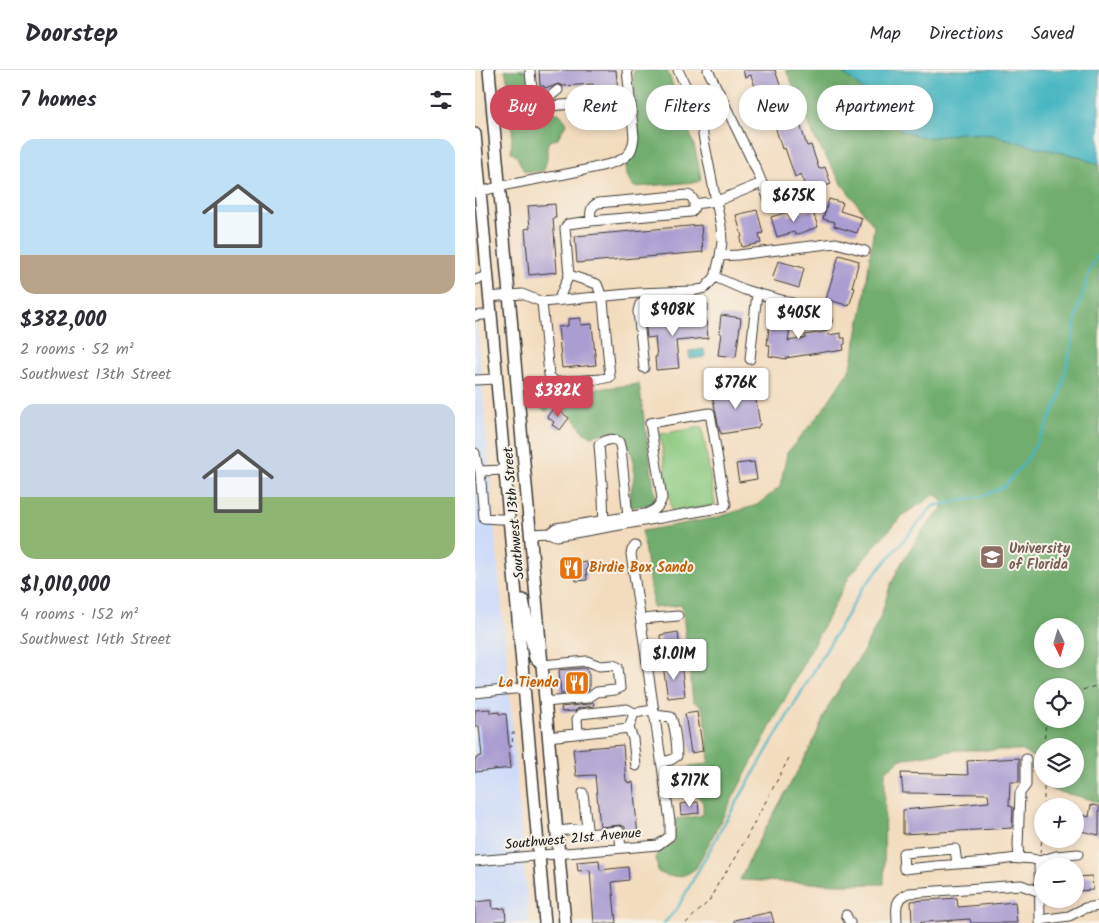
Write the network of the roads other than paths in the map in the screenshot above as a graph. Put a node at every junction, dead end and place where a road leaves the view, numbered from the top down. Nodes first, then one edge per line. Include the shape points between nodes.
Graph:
1 (489, 70) edge
2 (530, 70) edge
3 (627, 70) edge
4 (678, 70) edge
5 (708, 70) edge
6 (532, 85) edge
7 (629, 85) edge
8 (558, 90) dead end
9 (555, 92) edge
10 (633, 130) edge
11 (475, 140) edge
12 (762, 183) junction
13 (500, 186) junction
14 (478, 193) edge
15 (717, 201) junction
16 (694, 204) junction
17 (772, 207) dead end
18 (591, 221) junction
19 (865, 251) dead end
20 (720, 256) junction
21 (716, 274) junction
22 (569, 275) junction
23 (487, 276) junction
24 (475, 280) edge
25 (757, 293) junction
26 (509, 295) junction
27 (489, 296) junction
28 (601, 296) junction
29 (648, 297) junction
30 (558, 301) junction
31 (541, 302) junction
32 (703, 307) dead end
33 (491, 314) junction
34 (475, 316) edge
35 (829, 318) dead end
36 (749, 359) dead end
37 (644, 368) dead end
38 (497, 378) junction
39 (475, 380) edge
40 (475, 453) edge
41 (505, 470) junction
42 (481, 471) junction
43 (531, 490) junction
44 (507, 491) junction
45 (628, 516) junction
46 (509, 519) junction
47 (604, 524) junction
48 (531, 534) junction
49 (635, 546) dead end
50 (516, 591) junction
51 (678, 616) dead end
52 (641, 619) junction
53 (542, 665) junction
54 (544, 686) junction
55 (519, 689) junction
56 (475, 693) edge
57 (545, 702) junction
58 (653, 712) junction
59 (635, 713) junction
60 (629, 728) junction
61 (578, 733) junction
62 (549, 737) junction
63 (1026, 759) dead end
64 (661, 762) junction
65 (636, 766) dead end
66 (583, 793) dead end
67 (587, 828) junction
68 (557, 830) junction
69 (621, 848) junction
70 (559, 853) junction
71 (1078, 854) dead end
72 (539, 856) junction
73 (1049, 858) edge
74 (1019, 859) junction
75 (1034, 859) edge
76 (475, 861) edge
77 (957, 864) junction
78 (1034, 890) edge
79 (1099, 906) edge
80 (1040, 908) edge
81 (1040, 922) edge
82 (545, 923) edge
83 (565, 923) edge
84 (897, 923) edge

1 - 13 main road, Southwest 13th Street
2 - 6 street
3 - 7 street
4 - 15 street via 701,125
5 - 12 street
8 - 9 street
10 - 13 street via 631,151 612,163
11 - 14 main road, Southwest 13th Street
12 - 15 street
12 - 17 street
13 - 14 street
13 - 26 main road, Southwest 13th Street
14 - 23 main road, Southwest 13th Street
15 - 16 street
15 - 20 street via 722,242
16 - 18 street via 691,212
16 - 18 street via 687,195 598,203 590,212
18 - 22 street via 568,224 565,228
19 - 20 street via 836,243
20 - 21 street
21 - 25 street
21 - 29 street via 705,288
22 - 28 street via 597,284
22 - 30 street
23 - 24 street
23 - 27 main road, Southwest 13th Street
25 - 35 street
25 - 36 street
26 - 27 street
26 - 31 street via 522,294
26 - 43 main road, Southwest 13th Street
27 - 33 main road, Southwest 13th Street
28 - 29 street
28 - 30 street
28 - 31 street via 611,369 610,377 601,379 558,382 551,378
29 - 32 street via 653,304
29 - 37 street via 638,311
30 - 31 street
33 - 34 street
33 - 38 main road, Southwest 13th Street
38 - 39 street
38 - 41 main road, Southwest 13th Street
40 - 42 street
41 - 42 street
41 - 44 main road, Southwest 13th Street
42 - 46 street via 484,518
43 - 44 main road
43 - 48 main road, Southwest 13th Street
44 - 46 main road, Southwest 13th Street
45 - 47 street
45 - 47 street via 619,442 604,441 599,445
45 - 47 street via 652,512 661,503 650,424 711,413 724,507
46 - 50 main road, Southwest 13th Street via 509,571
47 - 48 street via 557,536
48 - 53 main road, Southwest 13th Street
49 - 52 street via 631,554
50 - 53 main road via 522,596 535,658
50 - 55 main road, Southwest 13th Street
51 - 52 street
52 - 58 street
53 - 54 main road, Southwest 13th Street
53 - 57 street via 587,661 600,666 613,665 618,667 620,688 597,692 588,698
54 - 55 main road
54 - 57 main road, Southwest 13th Street
55 - 56 street
55 - 72 main road, Southwest 13th Street
57 - 62 main road, Southwest 13th Street
58 - 59 street
58 - 64 street
58 - 64 street via 673,720 677,754 671,760
59 - 60 street
59 - 61 street via 627,710 580,714
60 - 61 street
60 - 65 street
61 - 62 street
62 - 68 main road, Southwest 13th Street
63 - 74 street via 1026,785 1020,793
64 - 69 street, Southwest 21st Avenue via 670,836 658,845
66 - 67 street
67 - 68 street
67 - 69 street via 587,834 619,832
68 - 70 main road, Southwest 13th Street
69 - 70 street, Southwest 21st Avenue
70 - 72 street, Southwest 21st Avenue
70 - 83 main road, Southwest 13th Street
71 - 73 street
72 - 76 street, Southwest 21st Avenue
72 - 82 main road, Southwest 13th Street
74 - 75 street
74 - 77 street
77 - 77 street via 955,849 903,853 904,869
78 - 84 street via 1021,885 909,893 897,902
79 - 81 street
80 - 81 street

